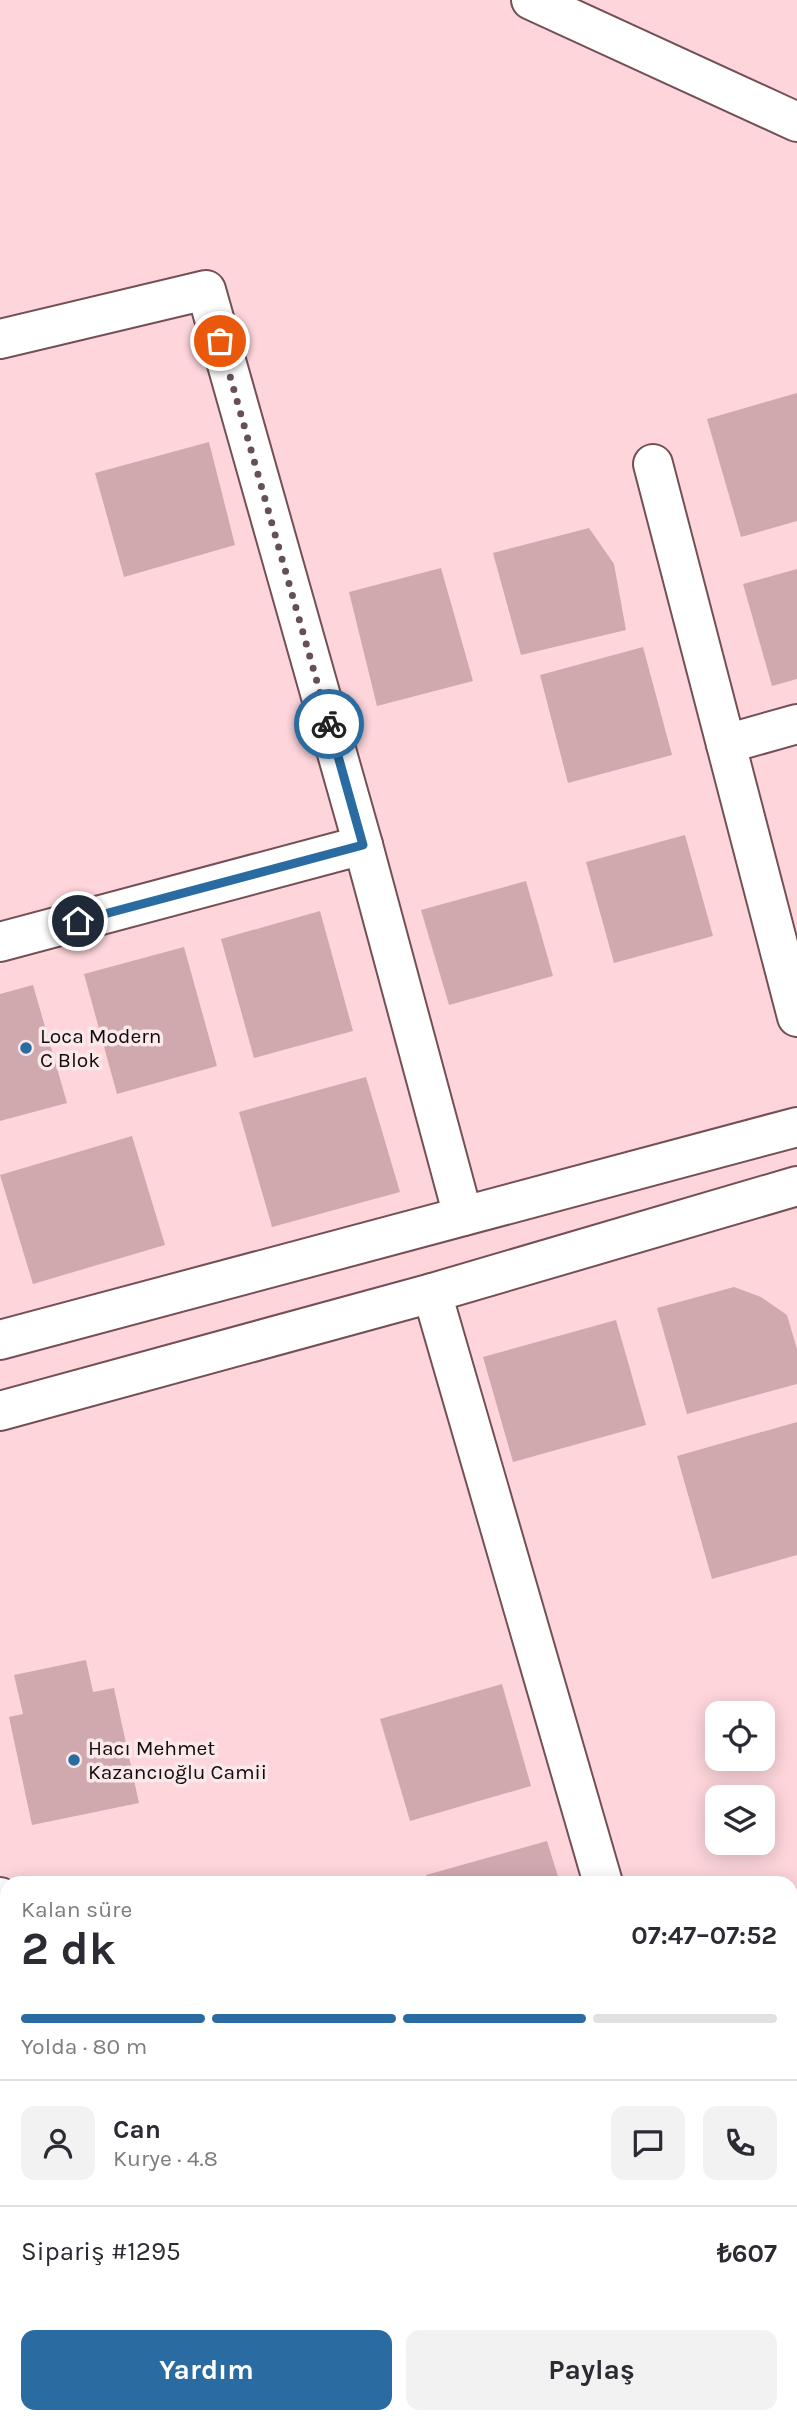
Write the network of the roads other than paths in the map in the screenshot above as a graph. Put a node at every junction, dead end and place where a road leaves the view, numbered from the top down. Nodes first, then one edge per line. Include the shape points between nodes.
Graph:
1 (531, 0) edge
2 (797, 122) edge
3 (0, 339) edge
4 (653, 464) dead end
5 (797, 724) edge
6 (726, 744) junction
7 (363, 845) junction
8 (0, 942) edge
9 (797, 1017) edge
10 (797, 1127) edge
11 (797, 1186) edge
12 (463, 1216) junction
13 (432, 1293) junction
14 (0, 1340) edge
15 (0, 1410) edge
16 (601, 1876) edge

1 - 2 street
3 - 7 street via 206,290
4 - 6 street
5 - 6 street
6 - 9 street
7 - 8 street
7 - 12 street
10 - 12 street
11 - 13 street
12 - 14 street
13 - 15 street
13 - 16 street

